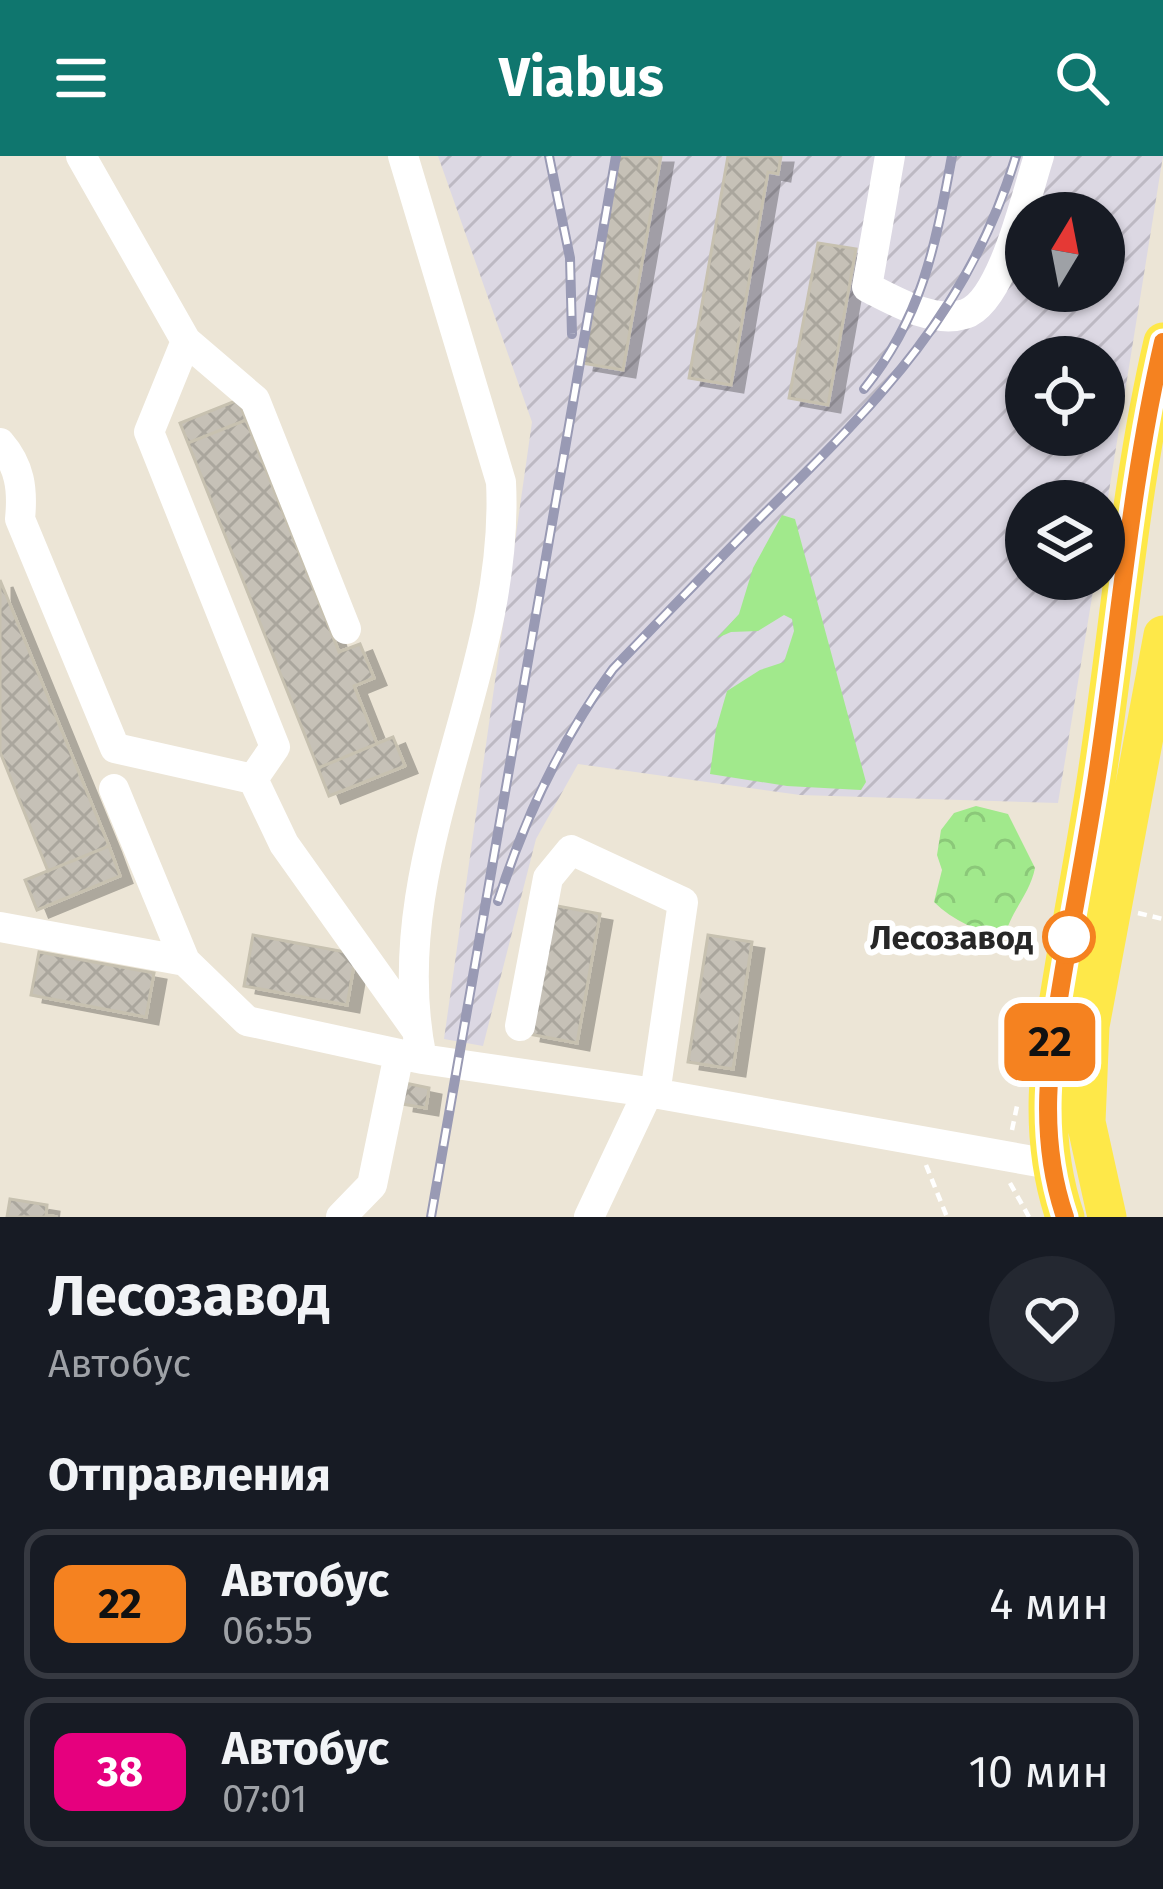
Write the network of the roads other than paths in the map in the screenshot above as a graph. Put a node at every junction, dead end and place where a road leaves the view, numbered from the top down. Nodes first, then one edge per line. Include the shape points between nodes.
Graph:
1 (81, 156) edge
2 (403, 156) edge
3 (890, 156) edge
4 (1040, 156) edge
5 (186, 341) junction
6 (1163, 342) edge
7 (0, 445) edge
8 (1151, 457) edge
9 (346, 628) dead end
10 (1163, 635) edge
11 (254, 778) junction
12 (114, 789) dead end
13 (0, 927) edge
14 (184, 961) junction
15 (520, 1026) dead end
16 (412, 1047) junction
17 (651, 1093) junction
18 (1050, 1164) junction
19 (341, 1217) edge
20 (589, 1217) edge
21 (1065, 1217) edge
22 (1107, 1217) edge

1 - 5 lane
2 - 16 lane via 501,482 502,511 489,631 427,850
3 - 4 lane via 867,287 942,316 962,316 986,298
5 - 9 lane via 254,400
5 - 11 lane via 149,432 275,747
6 - 8 main road
7 - 11 lane via 23,488 20,519 115,748
8 - 18 main road via 1051,1040
10 - 22 main road via 1090,1026 1086,1122
11 - 16 lane via 284,844
12 - 14 lane
13 - 14 lane
14 - 16 lane via 248,1021
15 - 17 lane via 548,878 571,850 683,902
16 - 17 lane
16 - 19 lane via 372,1184
17 - 18 lane
17 - 20 lane
18 - 21 main road

